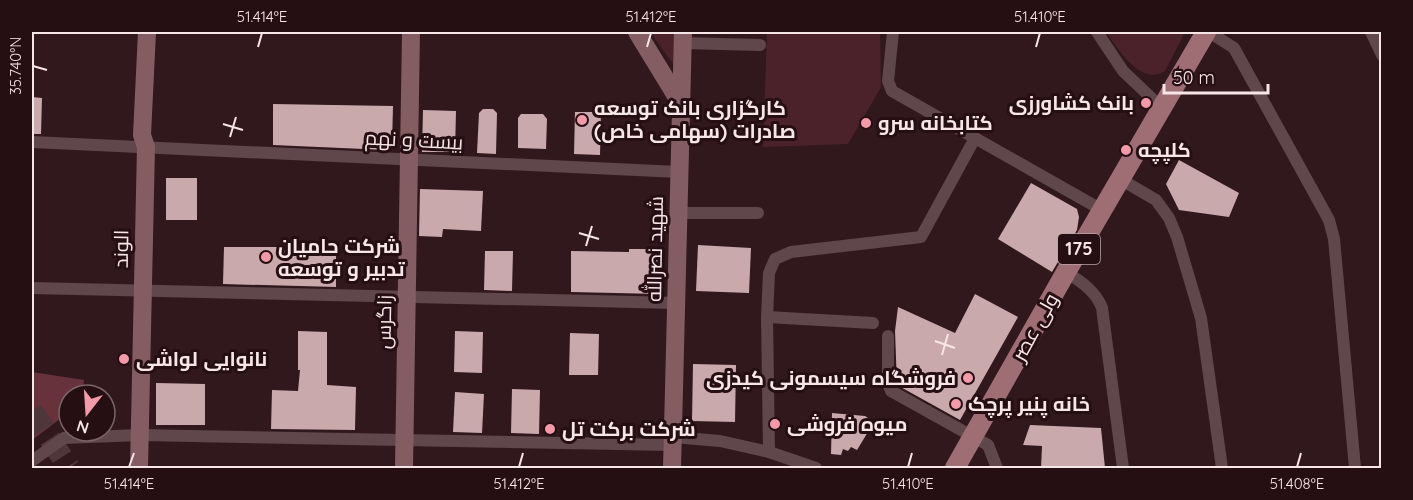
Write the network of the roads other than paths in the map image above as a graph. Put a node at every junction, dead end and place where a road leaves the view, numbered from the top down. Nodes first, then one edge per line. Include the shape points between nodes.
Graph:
1 (147, 32) edge
2 (158, 32) edge
3 (411, 32) edge
4 (637, 32) edge
5 (893, 32) edge
6 (1097, 32) edge
7 (1207, 32) edge
8 (1371, 32) edge
9 (682, 37) edge
10 (760, 45) dead end
11 (1382, 55) edge
12 (681, 104) junction
13 (1162, 108) junction
14 (975, 138) junction
15 (32, 142) edge
16 (146, 147) junction
17 (410, 159) junction
18 (679, 172) junction
19 (1120, 179) junction
20 (1102, 210) junction
21 (678, 213) junction
22 (758, 213) dead end
23 (1066, 272) junction
24 (32, 288) edge
25 (143, 291) junction
26 (407, 297) junction
27 (676, 303) junction
28 (767, 317) junction
29 (873, 323) dead end
30 (888, 336) dead end
31 (140, 435) junction
32 (974, 436) junction
33 (405, 440) junction
34 (673, 441) junction
35 (769, 452) junction
36 (32, 461) edge
37 (139, 468) edge
38 (405, 468) edge
39 (672, 468) edge
40 (816, 468) edge
41 (955, 468) edge
42 (998, 468) edge
43 (1123, 468) edge
44 (1222, 468) edge
45 (1355, 468) edge

1 - 16 street, الوند via 142,135
2 - 16 street via 153,133
3 - 17 street, زاگرس
4 - 12 street
5 - 14 street via 890,88
6 - 13 street via 1123,72
7 - 13 main road, ولی عصر / 175
7 - 45 street via 1234,48 1329,220 1334,238
8 - 11 street
9 - 10 street
9 - 12 street, شهید نصرالله
12 - 18 street, شهید نصرالله
13 - 19 main road, ولی عصر / 175
14 - 20 street
14 - 28 street via 921,237 779,256 770,267
15 - 16 street, بیست و نهم
16 - 17 street, بیست و نهم
16 - 25 street, الوند
17 - 18 street, بیست و نهم
17 - 26 street, زاگرس
18 - 21 street, شهید نصرالله
19 - 20 main road, ولی عصر / 175
19 - 44 street via 1156,200 1177,237 1201,318
20 - 23 main road, ولی عصر / 175
21 - 22 street
21 - 27 street, شهید نصرالله
23 - 32 main road, ولی عصر / 175
23 - 43 street via 1082,282 1102,308
24 - 25 street
25 - 26 street
25 - 31 street, الوند
26 - 27 street
26 - 33 street, زاگرس
27 - 34 street, شهید نصرالله
28 - 29 street
28 - 35 street
30 - 32 street via 891,392
31 - 33 street
31 - 36 street via 64,438
31 - 37 street, الوند
32 - 41 main road, ولی عصر / 175
32 - 42 street via 988,445
33 - 34 street
33 - 38 street, زاگرس
34 - 35 street via 720,441
34 - 39 street, شهید نصرالله
35 - 40 street

